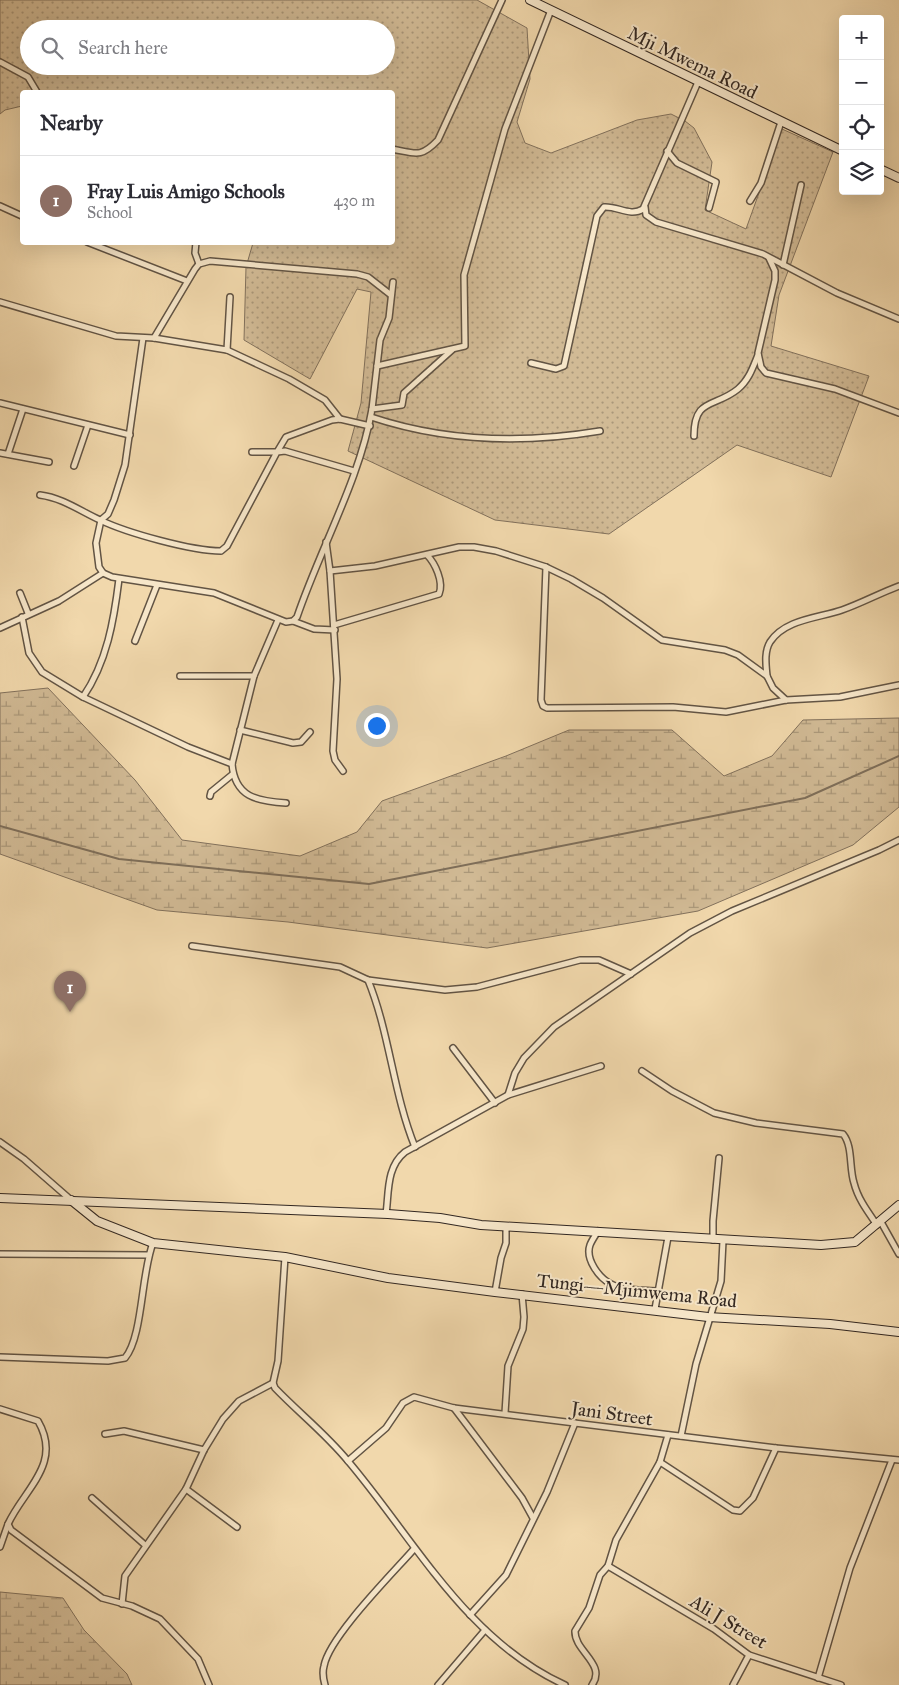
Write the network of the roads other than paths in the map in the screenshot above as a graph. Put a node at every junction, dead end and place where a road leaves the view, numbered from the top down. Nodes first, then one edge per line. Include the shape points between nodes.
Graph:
1 (502, 0) edge
2 (530, 0) edge
3 (550, 10) junction
4 (0, 62) edge
5 (20, 73) edge
6 (24, 75) edge
7 (698, 82) junction
8 (37, 90) edge
9 (781, 122) junction
10 (395, 150) edge
11 (841, 150) edge
12 (667, 151) junction
13 (884, 171) edge
14 (899, 178) edge
15 (802, 185) dead end
16 (750, 201) dead end
17 (1, 205) edge
18 (645, 206) junction
19 (709, 208) dead end
20 (20, 215) edge
21 (95, 245) edge
22 (196, 245) edge
23 (769, 257) junction
24 (199, 264) junction
25 (783, 264) junction
26 (187, 281) junction
27 (393, 282) dead end
28 (391, 295) junction
29 (230, 297) dead end
30 (0, 302) edge
31 (899, 319) edge
32 (143, 338) junction
33 (154, 338) junction
34 (228, 350) junction
35 (452, 350) junction
36 (758, 353) junction
37 (531, 363) dead end
38 (377, 366) junction
39 (0, 403) edge
40 (23, 409) junction
41 (372, 409) junction
42 (899, 413) edge
43 (370, 417) junction
44 (340, 419) junction
45 (88, 425) junction
46 (370, 426) junction
47 (600, 432) dead end
48 (130, 435) junction
49 (694, 436) dead end
50 (252, 452) dead end
51 (277, 452) junction
52 (0, 453) edge
53 (8, 454) junction
54 (49, 462) dead end
55 (74, 466) dead end
56 (354, 471) junction
57 (40, 496) dead end
58 (101, 520) junction
59 (326, 542) junction
60 (427, 555) junction
61 (546, 567) junction
62 (330, 570) junction
63 (103, 573) junction
64 (119, 579) junction
65 (157, 585) junction
66 (899, 586) edge
67 (20, 593) dead end
68 (28, 614) junction
69 (22, 617) junction
70 (278, 620) junction
71 (293, 621) junction
72 (0, 628) edge
73 (334, 628) junction
74 (135, 641) dead end
75 (180, 676) dead end
76 (254, 676) junction
77 (766, 676) junction
78 (899, 685) edge
79 (83, 697) junction
80 (786, 700) junction
81 (240, 730) junction
82 (310, 732) dead end
83 (232, 764) junction
84 (343, 772) dead end
85 (233, 774) junction
86 (210, 796) dead end
87 (286, 803) dead end
88 (899, 840) edge
89 (192, 946) dead end
90 (631, 974) junction
91 (368, 980) junction
92 (453, 1048) dead end
93 (601, 1066) dead end
94 (642, 1071) dead end
95 (508, 1095) junction
96 (495, 1103) junction
97 (0, 1142) edge
98 (415, 1147) junction
99 (719, 1158) dead end
100 (0, 1198) edge
101 (70, 1200) junction
102 (899, 1206) edge
103 (386, 1214) junction
104 (879, 1223) junction
105 (506, 1227) junction
106 (598, 1231) junction
107 (668, 1236) junction
108 (714, 1240) junction
109 (724, 1241) junction
110 (153, 1243) junction
111 (0, 1254) edge
112 (899, 1254) edge
113 (149, 1255) junction
114 (285, 1257) junction
115 (658, 1291) junction
116 (495, 1292) junction
117 (522, 1294) junction
118 (655, 1309) junction
119 (708, 1317) junction
120 (899, 1332) edge
121 (0, 1357) edge
122 (274, 1382) junction
123 (454, 1408) junction
124 (0, 1409) edge
125 (505, 1413) junction
126 (575, 1423) junction
127 (105, 1434) dead end
128 (668, 1435) junction
129 (681, 1436) junction
130 (776, 1448) junction
131 (204, 1450) junction
132 (892, 1460) junction
133 (899, 1460) edge
134 (348, 1461) junction
135 (660, 1462) junction
136 (186, 1489) junction
137 (92, 1498) dead end
138 (533, 1518) junction
139 (8, 1524) junction
140 (237, 1527) dead end
141 (146, 1545) junction
142 (0, 1547) edge
143 (414, 1549) junction
144 (608, 1566) junction
145 (122, 1604) junction
146 (470, 1615) junction
147 (485, 1630) junction
148 (749, 1655) junction
149 (818, 1678) junction
150 (553, 1683) edge
151 (209, 1685) edge
152 (325, 1685) edge
153 (438, 1685) edge
154 (565, 1685) edge
155 (592, 1685) edge
156 (733, 1685) edge
157 (841, 1685) edge

1 - 10 street via 438,140 423,154
2 - 3 street, Mji Mwema Road
3 - 7 street, Mji Mwema Road
3 - 35 street via 491,172 464,276 466,343
4 - 5 street
6 - 8 street
7 - 9 street, Mji Mwema Road
7 - 12 street
9 - 11 street, Mji Mwema Road
9 - 16 street via 761,183
12 - 18 street
12 - 19 street via 677,163 716,182
13 - 14 street
15 - 25 street
17 - 20 street
18 - 23 street via 646,216 656,222
18 - 37 street via 637,212 608,207 601,209 587,253 564,366 556,369
21 - 26 street
22 - 24 street
23 - 25 street
23 - 36 street via 775,280
24 - 26 street
24 - 28 street via 210,261 357,274 368,277
25 - 31 street via 837,293
26 - 33 street
27 - 28 street
28 - 38 street
29 - 34 street
30 - 32 street via 116,336
32 - 33 street
32 - 48 street
33 - 34 street
34 - 44 street via 325,400
35 - 38 street
35 - 41 street via 404,393 402,406
36 - 42 street via 759,362 766,372 835,389
36 - 49 street via 749,376 740,388 712,401 699,412
38 - 41 street
39 - 40 street
40 - 45 street
40 - 53 street
41 - 43 street
43 - 46 street
43 - 47 street via 475,440 561,438
44 - 46 street
44 - 51 street via 286,438
45 - 48 street
45 - 55 street
46 - 56 street
48 - 58 street via 126,465 108,514
50 - 51 street
51 - 56 street via 285,451
51 - 58 street via 227,546 221,551 164,541
52 - 53 street
53 - 54 street
56 - 59 street
57 - 58 street via 62,500
58 - 63 street via 96,553
59 - 62 street
59 - 71 street
60 - 61 street via 459,547 474,547 496,550
60 - 62 street via 375,566
60 - 73 street via 436,568 441,589 439,594
61 - 77 street via 603,598 662,640 725,650 738,655
61 - 80 street via 543,706 673,707 726,712
62 - 73 street
63 - 64 street
63 - 68 street via 59,601
64 - 65 street
64 - 79 street via 106,649
65 - 70 street via 214,594
65 - 74 street
66 - 77 street via 843,610 796,622 786,628 771,640 767,648
67 - 68 street
68 - 69 street
69 - 72 street
69 - 79 street via 34,662 42,672
70 - 71 street
70 - 76 street
71 - 73 street via 314,629
73 - 84 street via 337,679 333,751
75 - 76 street
76 - 81 street
77 - 80 street
78 - 80 street via 840,697
79 - 83 street
81 - 82 street via 293,743 301,742
81 - 83 street
83 - 85 street
85 - 86 street
85 - 87 street via 236,784 249,796
88 - 90 street via 732,911 690,933
89 - 91 street via 340,966
90 - 91 street via 609,963 591,959 542,968 469,989 445,990
90 - 95 street via 537,1042 515,1073
91 - 98 street via 386,1033 400,1100
92 - 96 street
93 - 95 street
94 - 104 street via 672,1091 722,1115 842,1134 847,1139 857,1192
95 - 96 street
96 - 98 street
97 - 101 street
98 - 103 street via 394,1163
99 - 108 street
100 - 101 street
101 - 103 street
101 - 110 street, Tungi—Mjimwema Road via 97,1221
102 - 104 street
103 - 105 street
104 - 109 street via 854,1242 839,1244
104 - 112 street
105 - 106 street
105 - 116 street via 506,1243
106 - 107 street
106 - 115 street via 589,1246 589,1253 595,1270 603,1279 612,1285
107 - 108 street
107 - 115 street
108 - 109 street
109 - 119 street via 721,1281
110 - 113 street
110 - 114 street, Tungi—Mjimwema Road
111 - 113 street
113 - 121 street via 136,1330 125,1358 108,1361
114 - 116 street, Tungi—Mjimwema Road via 373,1275
114 - 122 street
115 - 118 street
116 - 117 street, Tungi—Mjimwema Road
117 - 118 street, Tungi—Mjimwema Road
117 - 125 street via 523,1329 508,1366
118 - 119 street, Tungi—Mjimwema Road
119 - 120 street, Tungi—Mjimwema Road via 830,1324
119 - 129 street
122 - 131 street via 232,1408
122 - 134 street via 275,1388
123 - 125 street, Jani Street
123 - 134 street, Jani Street via 414,1397 407,1400 386,1428
123 - 138 street via 522,1498
124 - 139 street via 38,1421 45,1447 42,1470
125 - 126 street, Jani Street
126 - 128 street, Jani Street
126 - 138 street
127 - 131 street via 124,1432
128 - 129 street, Jani Street
128 - 135 street
129 - 130 street, Jani Street
130 - 132 street, Jani Street
130 - 135 street via 753,1498 740,1511 733,1510
131 - 136 street
132 - 133 street, Jani Street
132 - 149 street via 853,1561
134 - 143 street
135 - 144 street via 616,1540
136 - 140 street
136 - 141 street
137 - 141 street
138 - 146 street via 506,1575
139 - 142 street
139 - 145 street via 16,1535 102,1598
141 - 145 street via 125,1576
143 - 146 street
143 - 152 street via 329,1651 324,1664
144 - 148 street, Ali J Street via 714,1629
144 - 155 street via 600,1575 589,1608 574,1636 595,1667 597,1676
145 - 151 street via 148,1613 170,1627 198,1659
146 - 147 street
147 - 150 street
147 - 153 street
148 - 149 street, Ali J Street
148 - 156 street
149 - 157 street, Ali J Street
150 - 154 street

